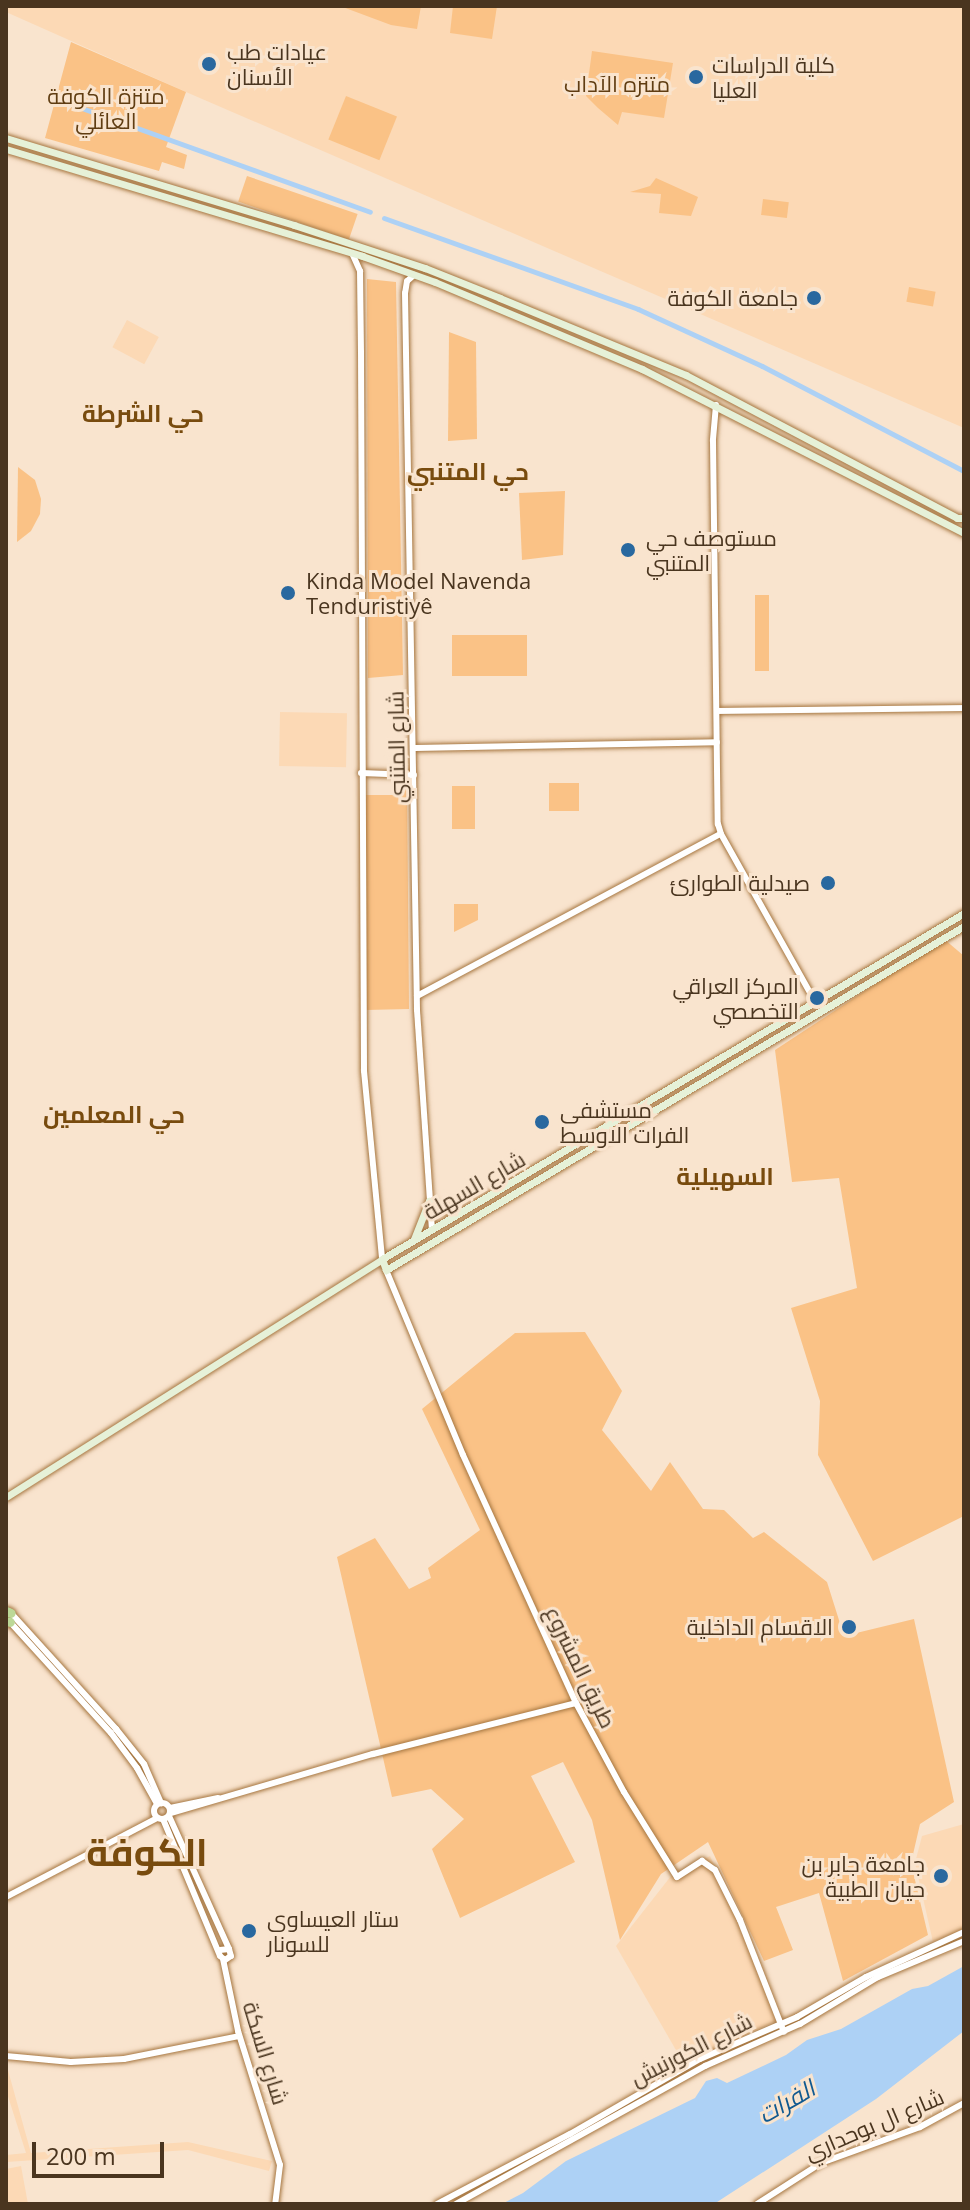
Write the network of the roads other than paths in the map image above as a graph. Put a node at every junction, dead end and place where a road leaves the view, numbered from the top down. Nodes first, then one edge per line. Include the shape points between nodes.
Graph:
1 (6, 138) edge
2 (6, 149) edge
3 (213, 205) junction
4 (352, 253) junction
5 (370, 259) junction
6 (392, 267) junction
7 (360, 271) junction
8 (414, 275) junction
9 (405, 293) junction
10 (637, 355) junction
11 (652, 361) junction
12 (634, 365) junction
13 (646, 371) junction
14 (716, 405) junction
15 (964, 518) edge
16 (963, 532) edge
17 (964, 708) edge
18 (718, 711) junction
19 (717, 742) junction
20 (415, 748) junction
21 (361, 773) junction
22 (414, 775) junction
23 (721, 834) junction
24 (964, 913) edge
25 (964, 926) edge
26 (417, 996) junction
27 (816, 1003) junction
28 (650, 1102) junction
29 (655, 1111) junction
30 (429, 1201) junction
31 (465, 1211) junction
32 (432, 1229) junction
33 (413, 1241) junction
34 (382, 1259) junction
35 (386, 1270) junction
36 (6, 1497) edge
37 (8, 1615) edge
38 (576, 1703) junction
39 (159, 1803) junction
40 (164, 1815) junction
41 (6, 1895) edge
42 (964, 1932) edge
43 (964, 1941) edge
44 (229, 1949) junction
45 (220, 1950) junction
46 (223, 1959) junction
47 (877, 1975) junction
48 (781, 2024) junction
49 (784, 2032) junction
50 (239, 2036) junction
51 (6, 2056) edge
52 (964, 2103) edge
53 (504, 2167) junction
54 (493, 2173) junction
55 (509, 2175) junction
56 (496, 2182) junction
57 (275, 2204) edge
58 (437, 2204) edge
59 (456, 2204) edge
60 (757, 2204) edge

1 - 3 main road
2 - 3 main road
3 - 4 main road
3 - 10 main road via 425,268
4 - 5 main road
4 - 7 street
5 - 6 main road
5 - 7 street
6 - 8 main road
6 - 9 street, شارع المتنبي
7 - 21 street, شارع المتنبي
8 - 9 street, شارع المتنبي
8 - 12 main road
9 - 20 street, شارع المتنبي
10 - 11 main road
10 - 12 main road
11 - 13 main road via 644,365
11 - 15 main road
12 - 13 main road
13 - 14 main road
14 - 16 main road
14 - 18 street
17 - 18 street
18 - 19 street
19 - 20 street
19 - 23 street
20 - 22 street, شارع المتنبي
21 - 22 street
21 - 34 street, شارع المتنبي via 364,1071
22 - 26 street, شارع المتنبي
23 - 26 street
23 - 27 street
24 - 27 main road, شارع السهلة
25 - 29 main road, شارع السهلة
26 - 30 street, شارع المتنبي
27 - 28 main road, شارع السهلة
28 - 29 main road
28 - 31 main road, شارع السهلة
29 - 35 main road, شارع السهلة
30 - 31 main road
30 - 32 street, شارع المتنبي
30 - 33 main road
31 - 32 main road, شارع السهلة
32 - 33 main road, شارع السهلة
33 - 34 main road, شارع السهلة
34 - 35 main road, طريق المشروع
34 - 36 main road, شارع السهلة
35 - 38 street, طريق المشروع
37 - 39 street via 111,1733
38 - 40 street
38 - 48 street, طريق المشروع via 677,1877 702,1861 715,1870
39 - 40 street
39 - 40 street
40 - 41 street
40 - 44 street
40 - 45 street
42 - 47 street, شارع الكورنيش
43 - 47 street, شارع الكورنيش
44 - 45 street
44 - 46 street via 231,1956
45 - 46 street, شارع السكة
46 - 50 street, شارع السكة
47 - 48 street, شارع الكورنيش
47 - 49 street, شارع الكورنيش via 842,2002
48 - 49 street, طريق المشروع
48 - 53 street, شارع الكورنيش via 700,2059
49 - 55 street, شارع الكورنيش via 705,2066
50 - 51 street via 124,2059 71,2062
50 - 57 street, شارع السكة via 280,2165
52 - 60 street, شارع ال بوحداري via 932,2122 821,2163
53 - 54 street, شارع الكورنيش
53 - 55 street
54 - 56 street
54 - 58 street, شارع الكورنيش
55 - 56 street, شارع الكورنيش
56 - 59 street, شارع الكورنيش

